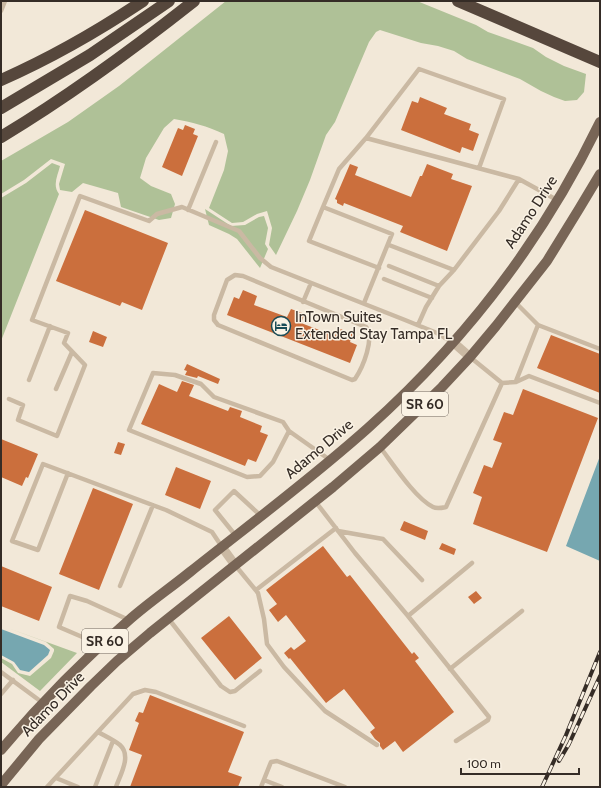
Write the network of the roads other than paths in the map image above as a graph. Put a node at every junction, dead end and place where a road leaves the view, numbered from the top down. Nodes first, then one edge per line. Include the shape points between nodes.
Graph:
1 (5, 1) edge
2 (144, 1) edge
3 (169, 1) edge
4 (194, 1) edge
5 (458, 1) edge
6 (1, 12) edge
7 (600, 55) edge
8 (587, 56) junction
9 (600, 62) edge
10 (1, 80) edge
11 (1, 108) edge
12 (600, 122) edge
13 (1, 137) edge
14 (366, 138) junction
15 (216, 142) dead end
16 (479, 168) junction
17 (600, 174) edge
18 (519, 179) junction
19 (557, 200) junction
20 (323, 207) junction
21 (188, 210) junction
22 (389, 245) junction
23 (389, 266) dead end
24 (379, 268) junction
25 (454, 270) junction
26 (384, 279) dead end
27 (311, 283) junction
28 (438, 286) junction
29 (432, 298) junction
30 (303, 302) junction
31 (515, 302) junction
32 (364, 303) junction
33 (418, 325) junction
34 (538, 325) junction
35 (50, 326) junction
36 (454, 343) junction
37 (600, 349) edge
38 (72, 352) junction
39 (470, 357) junction
40 (29, 380) dead end
41 (516, 382) junction
42 (502, 383) junction
43 (56, 389) dead end
44 (9, 399) dead end
45 (600, 403) edge
46 (289, 430) junction
47 (380, 447) junction
48 (330, 460) junction
49 (68, 473) junction
50 (315, 501) junction
51 (153, 505) junction
52 (261, 516) junction
53 (337, 529) junction
54 (236, 536) junction
55 (222, 547) junction
56 (472, 563) dead end
57 (235, 565) junction
58 (422, 580) dead end
59 (120, 586) dead end
60 (256, 590) junction
61 (522, 611) dead end
62 (408, 616) junction
63 (168, 618) junction
64 (129, 620) junction
65 (101, 646) junction
66 (450, 669) junction
67 (260, 671) dead end
68 (1, 672) edge
69 (13, 680) junction
70 (1, 694) edge
71 (43, 703) junction
72 (244, 726) dead end
73 (98, 732) junction
74 (456, 741) dead end
75 (113, 742) junction
76 (377, 745) dead end
77 (1, 750) edge
78 (56, 778) junction
79 (264, 780) junction
80 (1, 786) edge
81 (48, 787) edge
82 (78, 787) edge
83 (95, 787) edge
84 (116, 787) edge
85 (261, 787) edge
86 (282, 787) edge
87 (345, 787) edge

1 - 6 lane
2 - 10 highway via 76,42
3 - 11 highway via 128,30
4 - 13 highway via 89,80
5 - 8 highway
7 - 8 highway
8 - 9 highway
12 - 19 main road, Adamo Drive / SR 60
14 - 16 lane
14 - 16 lane via 419,68 504,99
14 - 20 lane via 339,169
15 - 21 lane
16 - 18 lane
17 - 31 main road, Adamo Drive / SR 60 via 558,244
18 - 19 lane
18 - 25 lane via 499,211
19 - 36 main road, Adamo Drive / SR 60 via 527,248
20 - 22 lane via 392,234
20 - 24 lane via 309,241
21 - 27 lane via 239,231 260,258 271,267
21 - 35 lane via 182,207 157,214 148,221 80,196 32,320
22 - 24 lane
22 - 25 lane
23 - 28 lane
24 - 32 lane
25 - 28 lane
26 - 29 lane
27 - 30 lane
27 - 32 lane
28 - 29 lane
29 - 33 lane
30 - 30 lane via 369,330 370,343 355,379 352,380 218,325 214,320 227,280 231,277 243,276
31 - 34 lane
31 - 39 main road, Adamo Drive / SR 60
32 - 33 lane
33 - 36 lane
34 - 37 lane
34 - 41 lane
35 - 38 lane via 68,333 64,344
35 - 40 lane
36 - 39 street
36 - 48 main road, Adamo Drive / SR 60 via 397,401
38 - 43 lane
38 - 44 lane via 85,365 57,436 18,420 23,405
39 - 42 lane
39 - 47 main road, Adamo Drive / SR 60 via 418,412
41 - 42 lane
41 - 45 lane via 529,376
42 - 47 lane via 446,507 433,507 417,494
46 - 46 lane via 272,462 260,476 247,477 129,430 153,373 176,375 202,384 214,397 283,422
46 - 48 lane
47 - 50 main road, Adamo Drive / SR 60
48 - 52 main road, Adamo Drive / SR 60
49 - 49 lane via 43,464 12,541 38,550
49 - 51 lane
50 - 53 lane
50 - 57 main road, Adamo Drive / SR 60
51 - 55 lane via 212,532
51 - 59 lane
52 - 54 main road, Adamo Drive / SR 60
52 - 54 lane via 234,491 215,510
53 - 58 lane via 383,539
53 - 60 lane
53 - 62 lane
54 - 55 main road, Adamo Drive / SR 60
55 - 57 street
55 - 64 main road, Adamo Drive / SR 60
56 - 62 lane
57 - 60 lane
57 - 63 main road, Adamo Drive / SR 60
60 - 76 lane via 264,619 267,644 284,667 325,711
61 - 66 lane
62 - 66 lane
63 - 67 lane via 221,686 230,692 235,691
63 - 80 main road, Adamo Drive / SR 60 via 81,696 39,739
64 - 65 main road, Adamo Drive / SR 60
64 - 65 lane via 70,596 59,627
65 - 71 main road, Adamo Drive / SR 60
66 - 74 lane via 489,717
68 - 69 lane
69 - 70 lane
69 - 71 lane
71 - 77 main road, Adamo Drive / SR 60
72 - 73 lane via 145,690 133,694
73 - 75 lane
73 - 78 lane
75 - 83 lane
75 - 84 lane via 121,746 126,761
78 - 81 lane
78 - 82 lane
79 - 85 lane
79 - 86 lane
79 - 87 lane via 271,762 277,761

